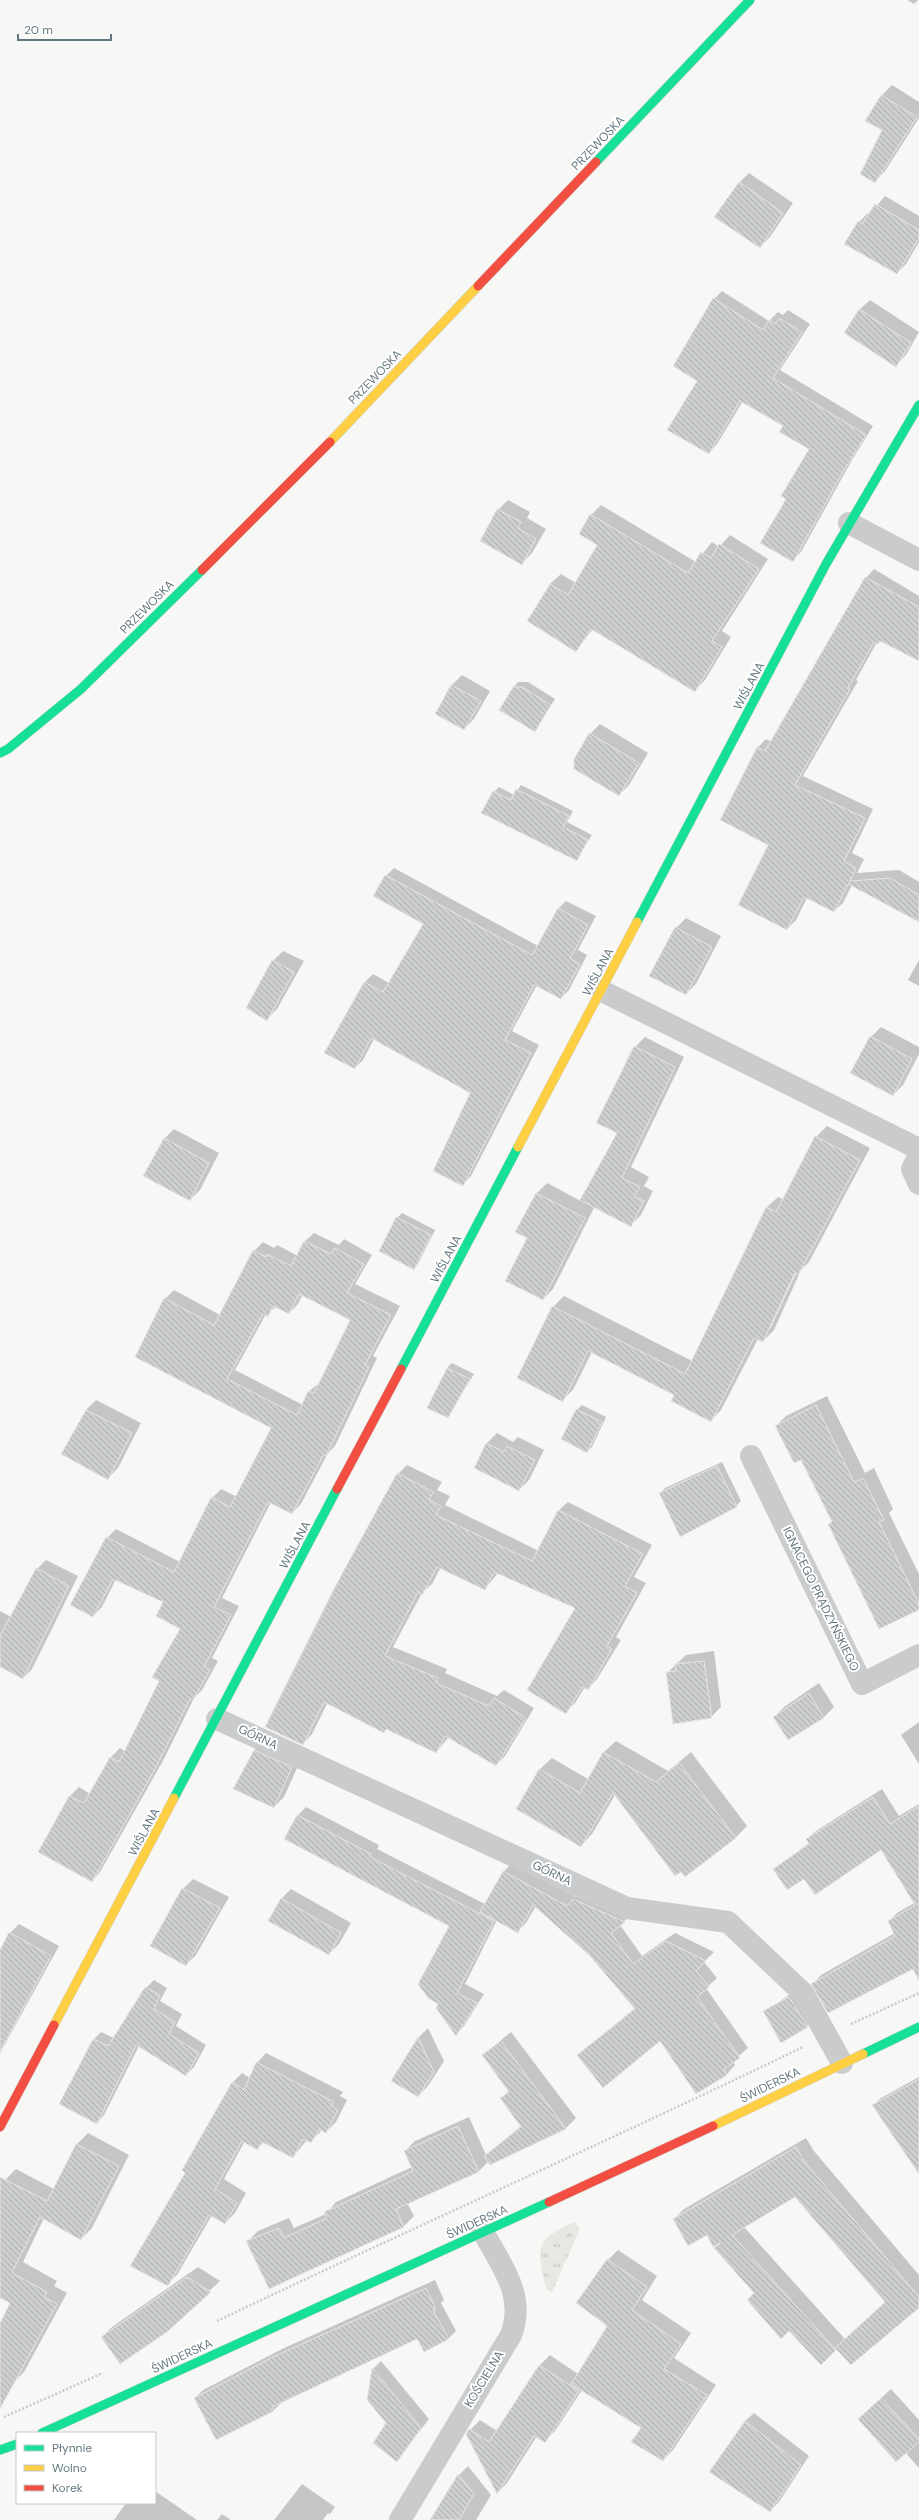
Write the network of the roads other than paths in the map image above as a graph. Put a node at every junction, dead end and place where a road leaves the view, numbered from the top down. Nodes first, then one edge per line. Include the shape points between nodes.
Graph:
1 (750, 0) edge
2 (919, 404) edge
3 (849, 523) junction
4 (919, 560) edge
5 (0, 753) edge
6 (602, 990) junction
7 (919, 1149) edge
8 (919, 1155) edge
9 (919, 1184) edge
10 (751, 1456) dead end
11 (919, 1655) edge
12 (217, 1719) junction
13 (919, 2027) edge
14 (842, 2063) junction
15 (0, 2127) edge
16 (483, 2232) junction
17 (44, 2432) edge
18 (15, 2445) edge
19 (0, 2450) edge
20 (0, 2455) edge
21 (400, 2520) edge

1 - 5 street, PRZEWOSKA via 300,474 82,689
2 - 3 street, WIŚLANA
3 - 4 street
3 - 6 street, WIŚLANA
6 - 7 street
6 - 12 street, WIŚLANA
8 - 9 street via 912,1169
10 - 11 street, IGNACEGO PRĄDZYŃSKIEGO via 862,1684
12 - 14 street, GÓRNA via 627,1908 728,1922 803,1993
12 - 15 street, WIŚLANA
13 - 14 street, ŚWIDERSKA
14 - 16 street, ŚWIDERSKA via 640,2161
16 - 17 street, ŚWIDERSKA
16 - 21 street, KOŚCIELNA via 514,2293 516,2321 511,2335
18 - 19 street
18 - 20 street

